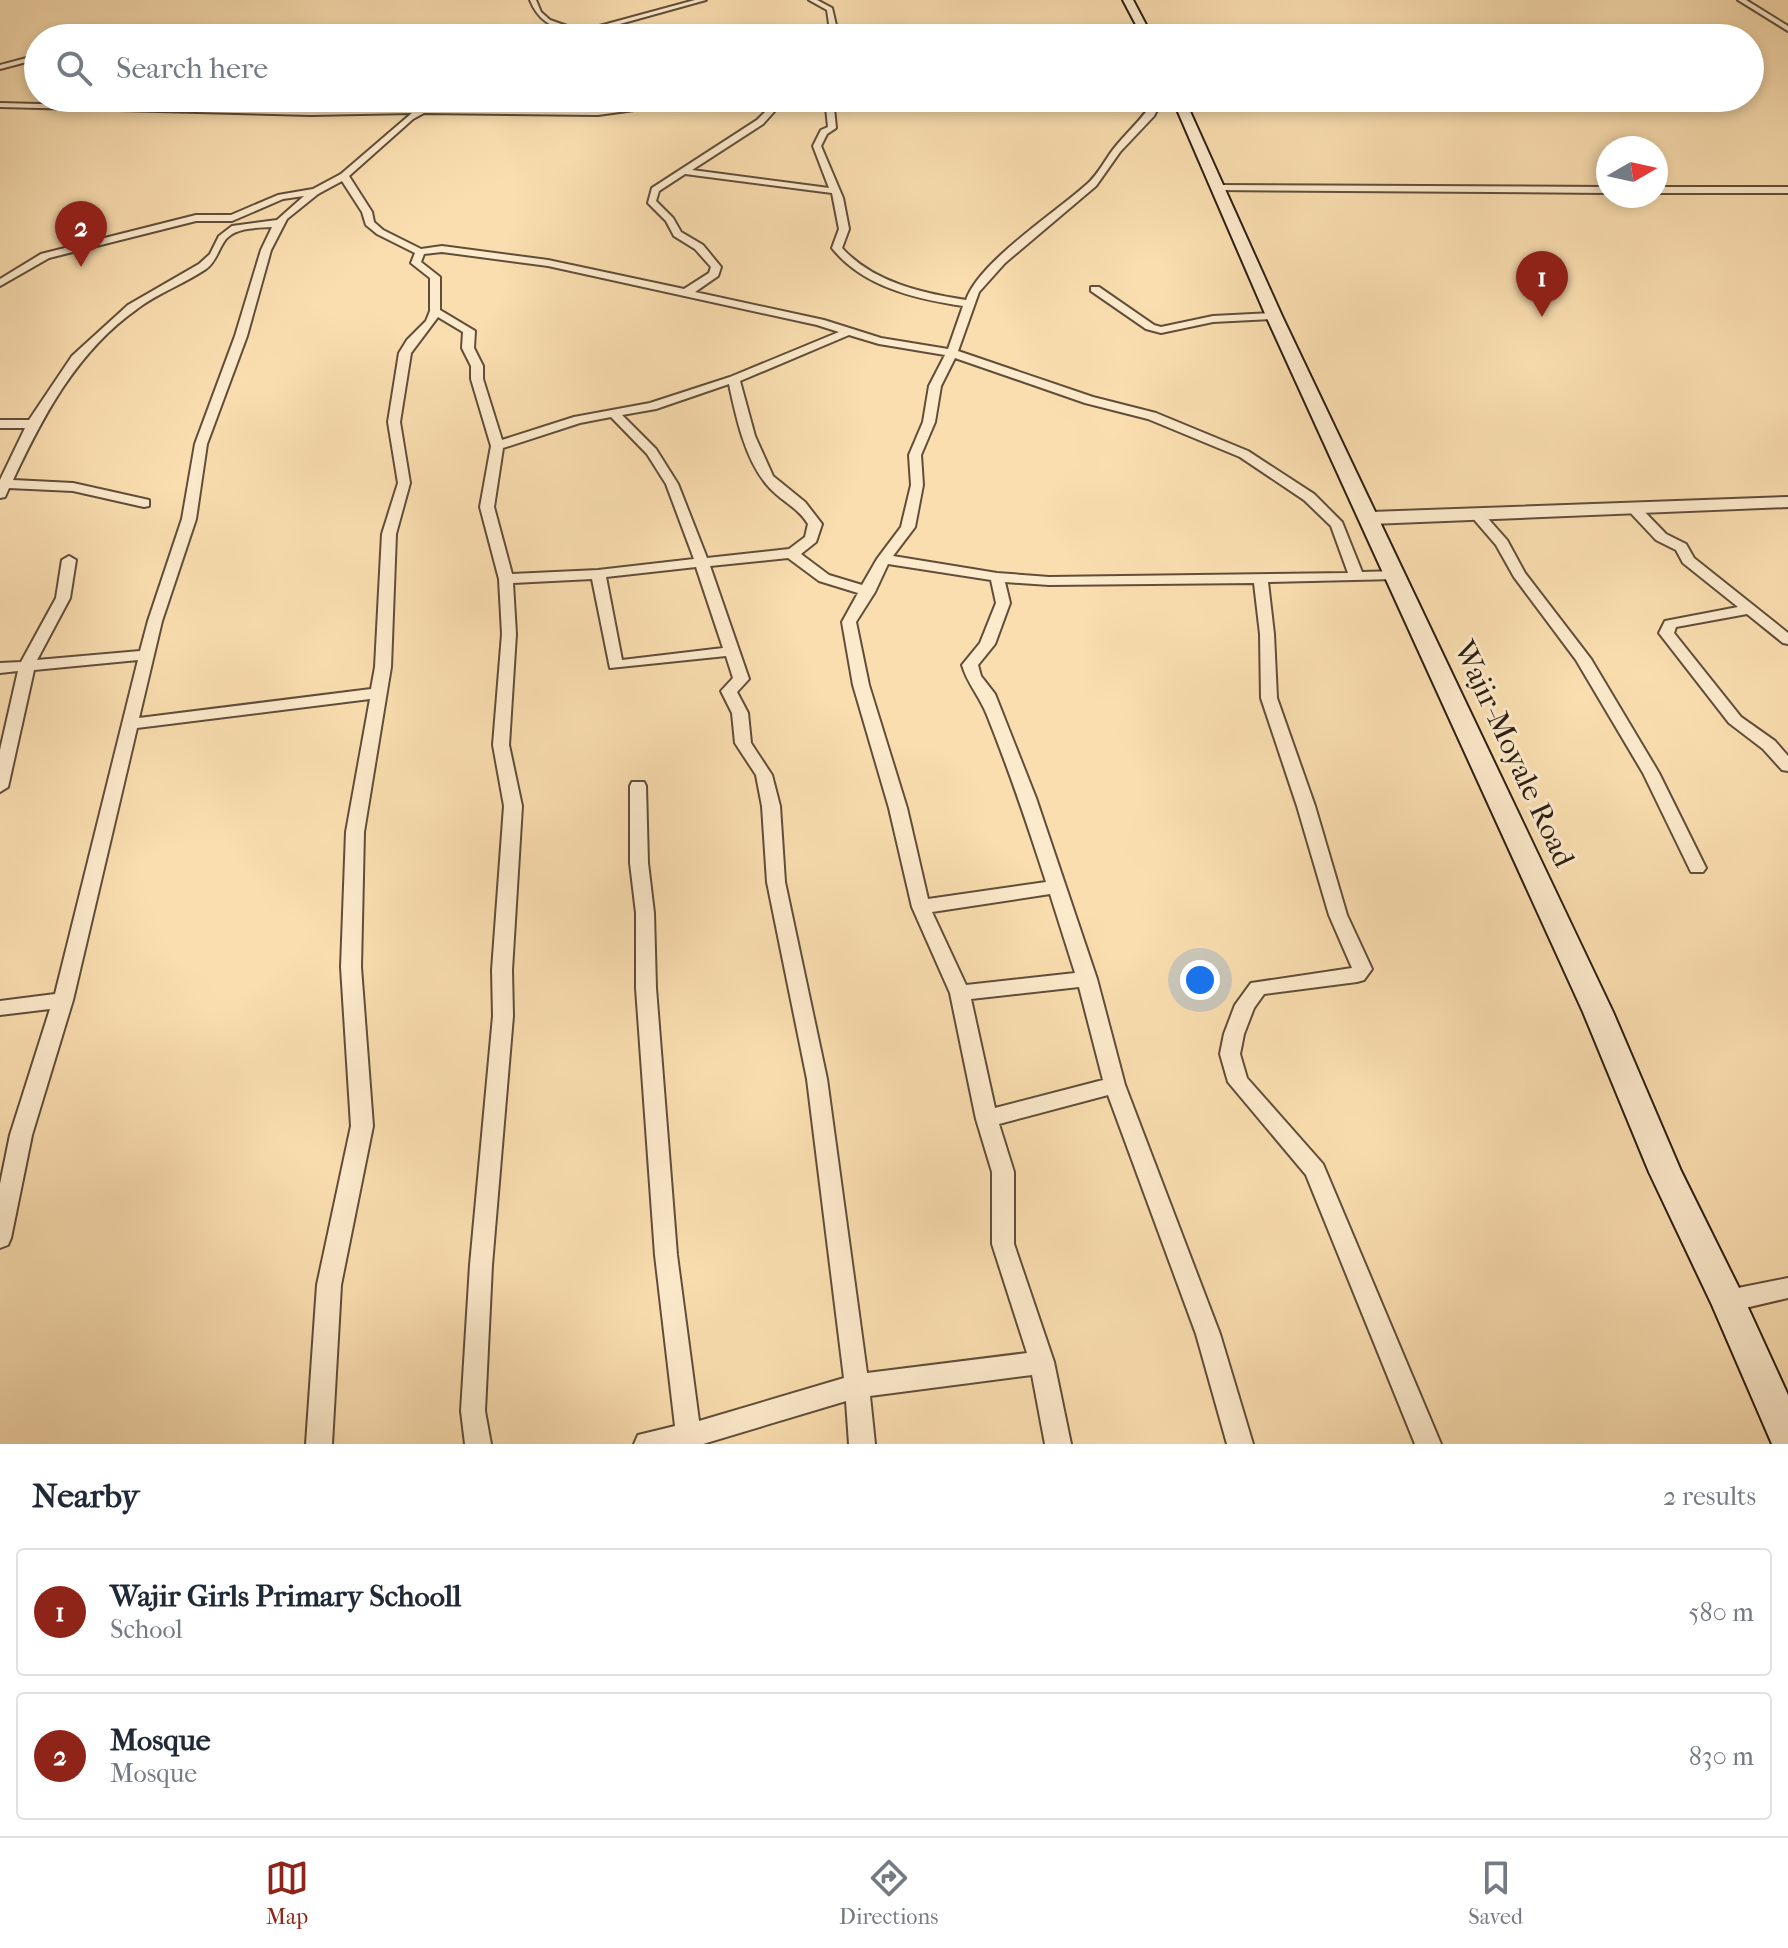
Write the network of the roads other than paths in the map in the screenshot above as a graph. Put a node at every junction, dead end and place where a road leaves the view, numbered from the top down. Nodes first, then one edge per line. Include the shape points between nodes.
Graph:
1 (533, 0) edge
2 (703, 0) edge
3 (812, 0) edge
4 (1128, 0) edge
5 (1741, 0) edge
6 (551, 24) edge
7 (609, 24) edge
8 (833, 24) edge
9 (1141, 24) edge
10 (1788, 29) edge
11 (24, 61) edge
12 (0, 67) edge
13 (0, 105) edge
14 (24, 106) edge
15 (272, 112) edge
16 (366, 112) edge
17 (420, 112) edge
18 (510, 112) edge
19 (606, 112) edge
20 (769, 112) edge
21 (832, 112) edge
22 (1152, 112) edge
23 (1184, 112) edge
24 (681, 171) junction
25 (344, 176) junction
26 (1218, 188) junction
27 (1596, 190) edge
28 (1668, 190) edge
29 (1788, 190) edge
30 (834, 191) junction
31 (315, 192) junction
32 (233, 223) junction
33 (278, 223) junction
34 (420, 252) junction
35 (0, 283) edge
36 (1095, 289) dead end
37 (686, 293) junction
38 (967, 303) junction
39 (435, 311) junction
40 (1274, 316) junction
41 (847, 332) junction
42 (952, 353) junction
43 (734, 379) junction
44 (615, 415) junction
45 (0, 424) edge
46 (33, 424) junction
47 (497, 446) junction
48 (3, 489) edge
49 (1788, 502) edge
50 (144, 503) dead end
51 (1633, 508) junction
52 (1478, 516) junction
53 (1371, 518) junction
54 (792, 554) junction
55 (884, 559) junction
56 (69, 560) dead end
57 (702, 563) junction
58 (598, 574) junction
59 (1396, 575) junction
60 (997, 577) junction
61 (1357, 577) junction
62 (506, 579) junction
63 (1261, 580) junction
64 (868, 592) junction
65 (1751, 609) junction
66 (1788, 640) edge
67 (733, 651) junction
68 (148, 655) junction
69 (27, 665) junction
70 (0, 668) edge
71 (377, 693) junction
72 (132, 724) junction
73 (1788, 766) edge
74 (638, 786) dead end
75 (0, 787) edge
76 (1697, 868) dead end
77 (1055, 887) junction
78 (921, 907) junction
79 (1087, 979) junction
80 (960, 993) junction
81 (63, 1000) junction
82 (0, 1008) edge
83 (1115, 1085) junction
84 (987, 1119) junction
85 (0, 1238) edge
86 (1788, 1288) edge
87 (1728, 1301) junction
88 (1042, 1362) junction
89 (857, 1386) junction
90 (1788, 1438) edge
91 (689, 1440) edge
92 (319, 1444) edge
93 (478, 1444) edge
94 (647, 1444) edge
95 (862, 1444) edge
96 (1058, 1444) edge
97 (1240, 1444) edge
98 (1428, 1444) edge

1 - 6 street via 536,11
2 - 7 street
3 - 8 street via 830,9
4 - 9 main road
5 - 10 street
11 - 12 street
13 - 14 street
15 - 16 street
17 - 25 street
18 - 19 street
20 - 24 street
21 - 30 street via 832,128 817,146
22 - 38 street via 1093,184 1001,261
23 - 26 main road, Wajir-Moyale Road
24 - 30 street
24 - 37 street via 655,190 651,201 677,234 699,247 716,267
25 - 31 street
25 - 34 street via 369,223
26 - 27 street
26 - 40 main road, Wajir-Moyale Road
28 - 29 street
30 - 38 street via 844,229 837,248 841,254 910,293
31 - 32 street via 269,201
31 - 33 street
32 - 33 street
32 - 35 street via 196,218 91,243 45,256
32 - 46 street via 203,266 132,307 84,350
33 - 68 street via 201,444 189,519
34 - 37 street via 442,249 548,263
34 - 39 street via 416,263 435,277
36 - 40 street via 1161,330 1213,319
37 - 41 street
38 - 42 street
39 - 47 street via 469,331 468,348
39 - 71 street via 405,353 397,393 395,434 404,483 389,534 383,667
40 - 53 main road, Wajir-Moyale Road
41 - 42 street
41 - 43 street
42 - 55 street via 935,386 929,422 915,455 917,485 908,527
42 - 61 street via 1152,416 1244,454 1309,497 1337,525
43 - 44 street
43 - 54 street via 762,470 803,504 815,524 811,539
44 - 47 street via 578,420
44 - 57 street via 652,452 672,484
45 - 46 street
46 - 48 street
47 - 62 street via 487,507
48 - 50 street via 73,487
49 - 51 street
51 - 52 street
51 - 65 street
52 - 53 street
52 - 76 street via 1583,659 1651,773
53 - 59 main road, Wajir-Moyale Road
54 - 57 street
54 - 64 street via 824,578
55 - 60 street
55 - 64 street
56 - 69 street via 63,598
57 - 58 street
57 - 67 street
58 - 62 street
58 - 67 street via 615,665
59 - 61 street
59 - 87 main road, Wajir-Moyale Road
60 - 63 street
60 - 77 street via 1003,603 987,644 970,665 1028,798
61 - 63 street
62 - 93 street via 509,634 501,745 513,806 503,1016 481,1265 473,1411
63 - 98 street via 1269,698 1338,915 1362,969 1357,975 1258,988 1245,1005 1230,1054 1238,1082 1315,1170
64 - 78 street via 849,622
65 - 66 street
65 - 73 street via 1670,624 1666,633 1735,720
67 - 89 street via 741,679 729,691 740,713 743,743 764,775 771,806 776,882 817,1079
68 - 69 street
68 - 72 street
69 - 70 street
69 - 75 street
71 - 72 street
71 - 92 street via 355,832 351,967 362,1126 329,1285
72 - 81 street
74 - 91 street via 646,988 666,1255
77 - 78 street
77 - 79 street
78 - 80 street
79 - 80 street
79 - 83 street
80 - 84 street
81 - 82 street
81 - 85 street via 21,1135
83 - 84 street
83 - 97 street via 1208,1334
84 - 88 street via 1003,1172 1003,1244
86 - 87 street
87 - 90 main road, Wajir-Moyale Road
88 - 89 street
88 - 96 street
89 - 91 street
89 - 95 street
91 - 94 street

